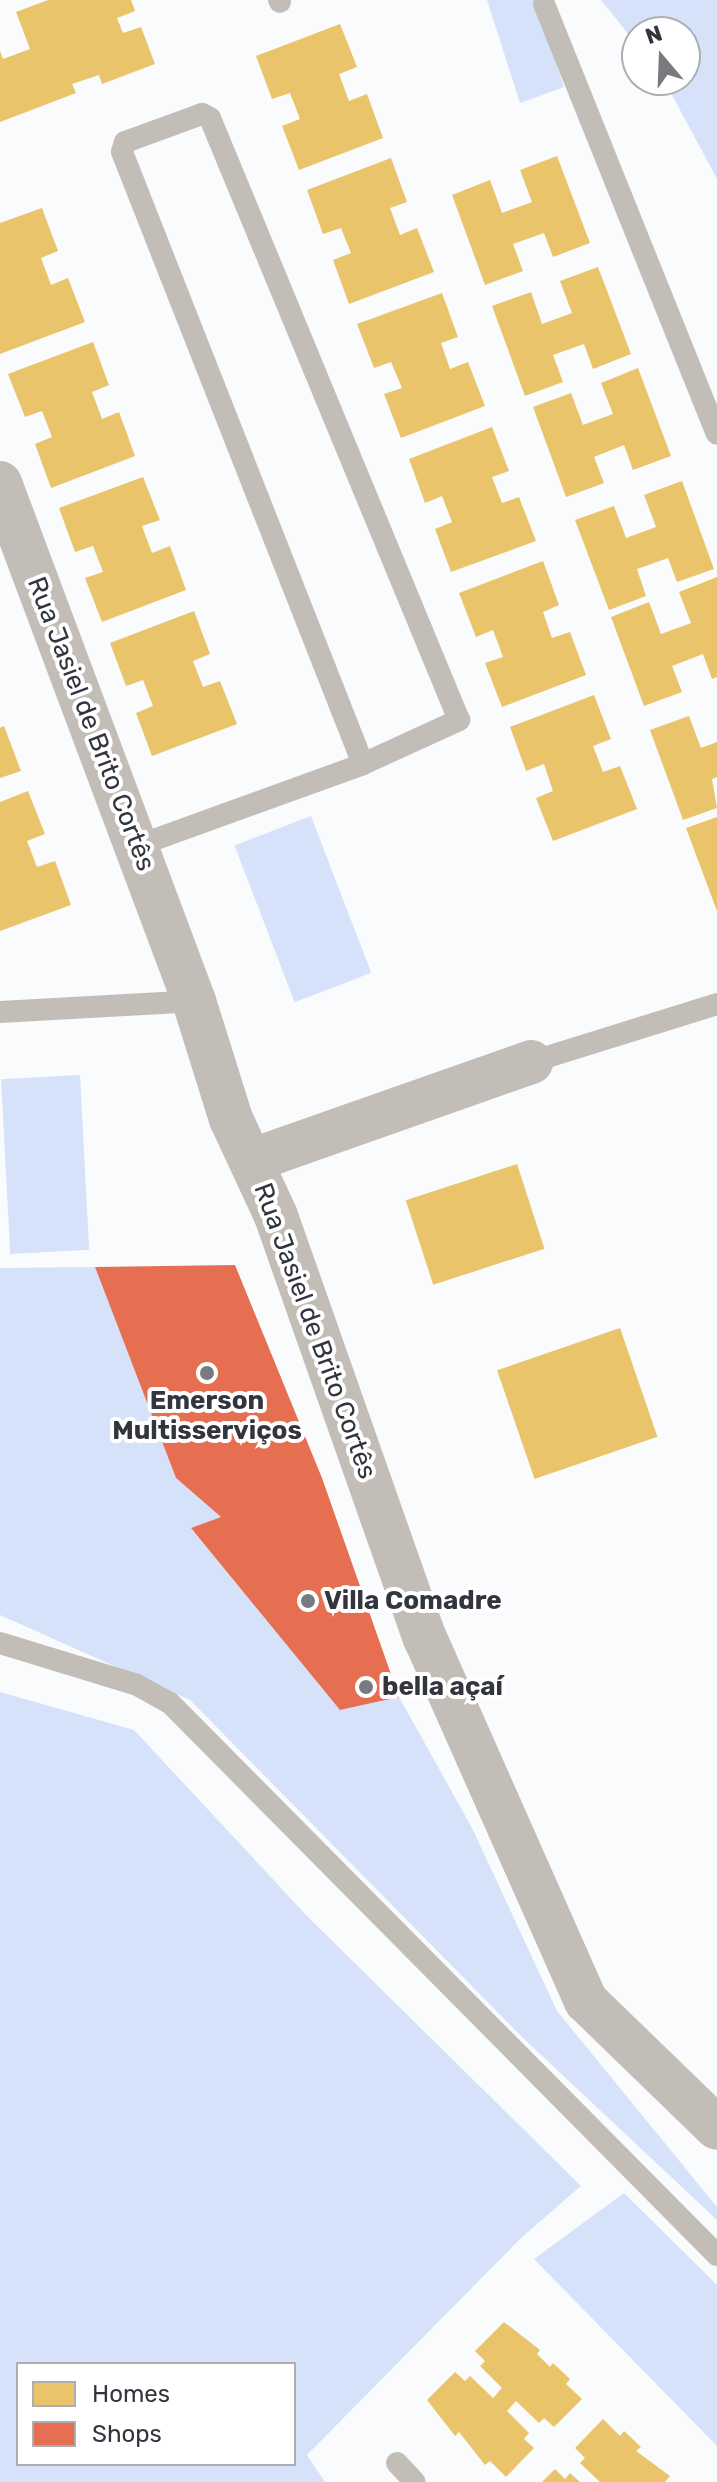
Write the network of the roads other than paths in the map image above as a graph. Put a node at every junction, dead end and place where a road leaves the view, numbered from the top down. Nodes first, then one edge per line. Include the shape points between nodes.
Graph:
1 (544, 4) dead end
2 (717, 434) edge
3 (0, 483) edge
4 (363, 764) junction
5 (137, 846) junction
6 (194, 1001) junction
7 (717, 1004) edge
8 (0, 1012) edge
9 (531, 1062) joint
10 (253, 1160) junction
11 (0, 1643) edge
12 (717, 2128) edge
13 (717, 2255) edge
14 (397, 2463) dead end
15 (415, 2482) edge

1 - 2 lane
3 - 5 street, Rua Jasiel de Brito Cortês
4 - 4 lane via 122,152 125,142 202,114 210,118 459,720
4 - 5 lane
5 - 6 street, Rua Jasiel de Brito Cortês
6 - 8 lane
6 - 10 street, Rua Jasiel de Brito Cortês via 231,1119
7 - 9 lane
9 - 10 street
10 - 12 street, Rua Jasiel de Brito Cortês via 425,1638 575,1979 601,2019
11 - 13 lane via 137,1685 170,1703
14 - 15 lane

